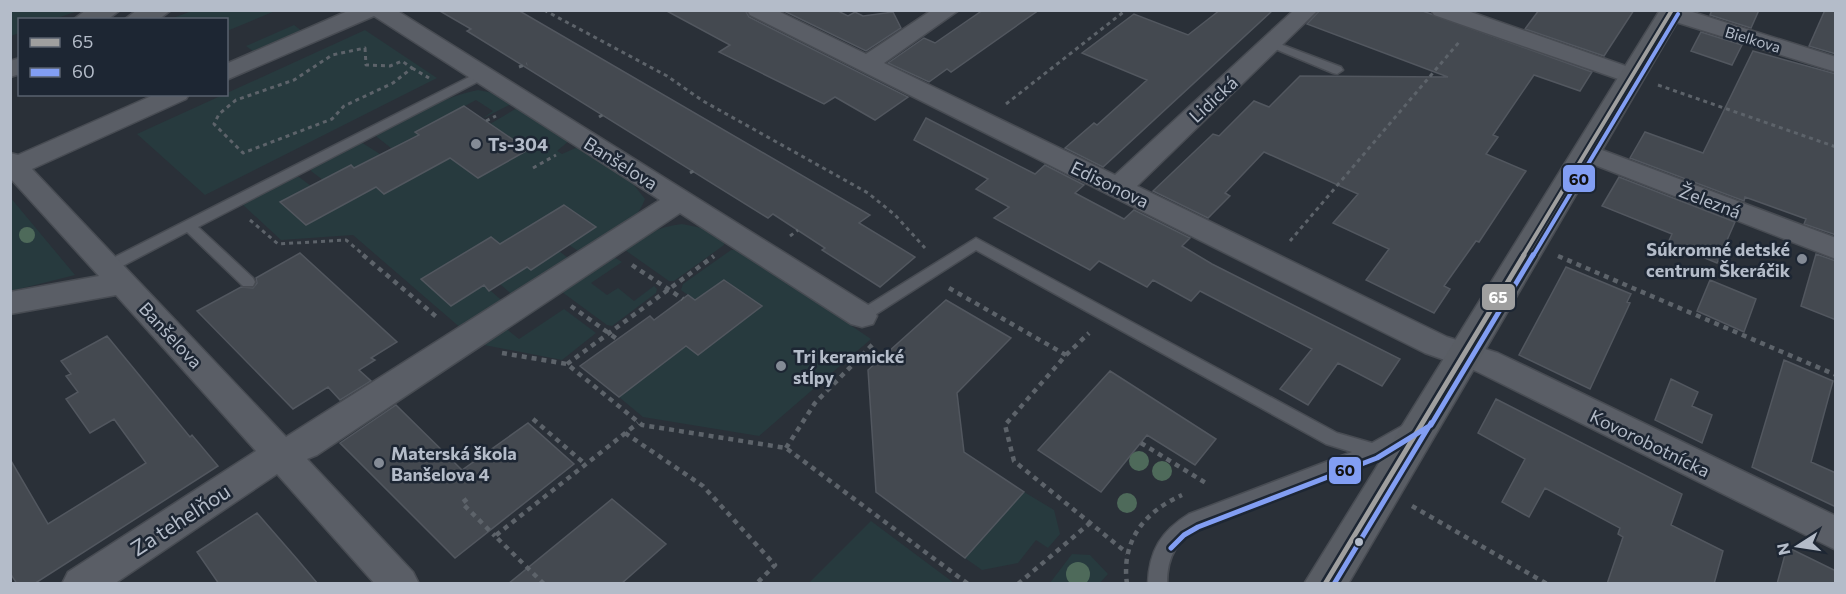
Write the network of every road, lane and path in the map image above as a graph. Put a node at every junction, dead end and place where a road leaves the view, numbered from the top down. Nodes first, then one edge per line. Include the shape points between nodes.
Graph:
1 (108, 10) edge
2 (159, 10) edge
3 (370, 10) edge
4 (380, 10) edge
5 (544, 10) edge
6 (758, 10) edge
7 (948, 10) edge
8 (1126, 10) edge
9 (1307, 10) edge
10 (1442, 10) edge
11 (1672, 12) edge
12 (90, 18) edge
13 (141, 18) edge
14 (1476, 22) junction
15 (1272, 44) junction
16 (867, 64) junction
17 (1836, 64) edge
18 (1337, 70) dead end
19 (228, 72) edge
20 (481, 75) junction
21 (1632, 76) junction
22 (286, 84) joint
23 (172, 96) edge
24 (983, 121) junction
25 (1836, 147) edge
26 (1586, 152) junction
27 (13, 164) edge
28 (1118, 188) junction
29 (680, 200) junction
30 (231, 203) junction
31 (188, 225) junction
32 (739, 238) junction
33 (1530, 244) junction
34 (606, 248) junction
35 (1836, 249) edge
36 (1271, 264) junction
37 (938, 267) junction
38 (115, 275) junction
39 (248, 282) dead end
40 (943, 284) dead end
41 (546, 287) junction
42 (669, 289) junction
43 (683, 299) dead end
44 (10, 303) edge
45 (1107, 315) junction
46 (862, 316) junction
47 (609, 333) junction
48 (617, 339) dead end
49 (461, 343) junction
50 (1066, 355) junction
51 (1463, 355) junction
52 (567, 364) junction
53 (1836, 375) edge
54 (533, 419) dead end
55 (1425, 420) junction
56 (638, 423) junction
57 (625, 433) junction
58 (1141, 443) dead end
59 (786, 448) junction
60 (1374, 451) junction
61 (280, 454) junction
62 (585, 464) junction
63 (1209, 484) dead end
64 (1382, 490) junction
65 (467, 499) dead end
66 (1090, 523) junction
67 (1836, 534) edge
68 (495, 536) junction
69 (1128, 553) dead end
70 (81, 584) edge
71 (400, 584) edge
72 (544, 584) edge
73 (756, 584) edge
74 (968, 584) edge
75 (1018, 584) edge
76 (1157, 584) edge
77 (1325, 584) edge
78 (1547, 584) edge

1 - 12 street
2 - 13 street
3 - 19 street
4 - 20 street, Banšelova
5 - 37 path via 667,76 703,101 868,193 919,240
6 - 16 street, Edisonova
7 - 16 street
8 - 24 path
9 - 15 street, Lidická
10 - 14 street
11 - 17 street, Bielkova
11 - 21 street
14 - 21 street
14 - 36 path
15 - 18 lane
15 - 28 street, Lidická
16 - 24 street, Edisonova
20 - 29 street, Banšelova
20 - 30 lane
21 - 25 path
21 - 26 street
22 - 22 path via 245,94 218,112 214,124 243,153 332,119 344,106 393,83 412,68 402,61 390,66 366,65 365,48 330,55 307,74
23 - 27 street, Banšelova
24 - 28 street, Edisonova
26 - 33 street
26 - 35 street, Železná
27 - 38 street, Banšelova
28 - 36 street, Edisonova
29 - 32 street, Banšelova
29 - 34 street, Za tehelňou
30 - 31 lane
30 - 49 path via 278,244 346,240
31 - 38 lane
31 - 39 lane
32 - 42 path
32 - 46 street, Banšelova
33 - 51 street
33 - 53 path
34 - 41 street, Za tehelňou
34 - 42 path
36 - 51 street, Edisonova
37 - 45 lane via 976,243
37 - 46 lane
38 - 44 street
38 - 61 street, Banšelova
40 - 50 path
41 - 47 path
41 - 49 street, Za tehelňou
42 - 43 path
42 - 47 path
45 - 50 path
45 - 60 lane via 1332,439
46 - 59 path via 888,330 815,403
47 - 48 path
47 - 52 path
49 - 52 path
49 - 61 street, Za tehelňou via 305,445
50 - 66 path via 1005,425 1014,461
51 - 55 street
51 - 67 street, Kovorobotnícka via 1487,362
52 - 56 path
54 - 62 path
55 - 60 lane
55 - 64 street
56 - 57 path
56 - 59 path
57 - 62 path
57 - 73 path via 703,486 775,565
58 - 63 path
59 - 74 path
60 - 76 lane via 1179,529 1166,543 1157,563
61 - 70 street, Za tehelňou
61 - 71 street, Banšelova
62 - 68 path
64 - 77 street
64 - 78 path
65 - 68 path via 462,503
66 - 69 path
66 - 75 path
68 - 72 path

